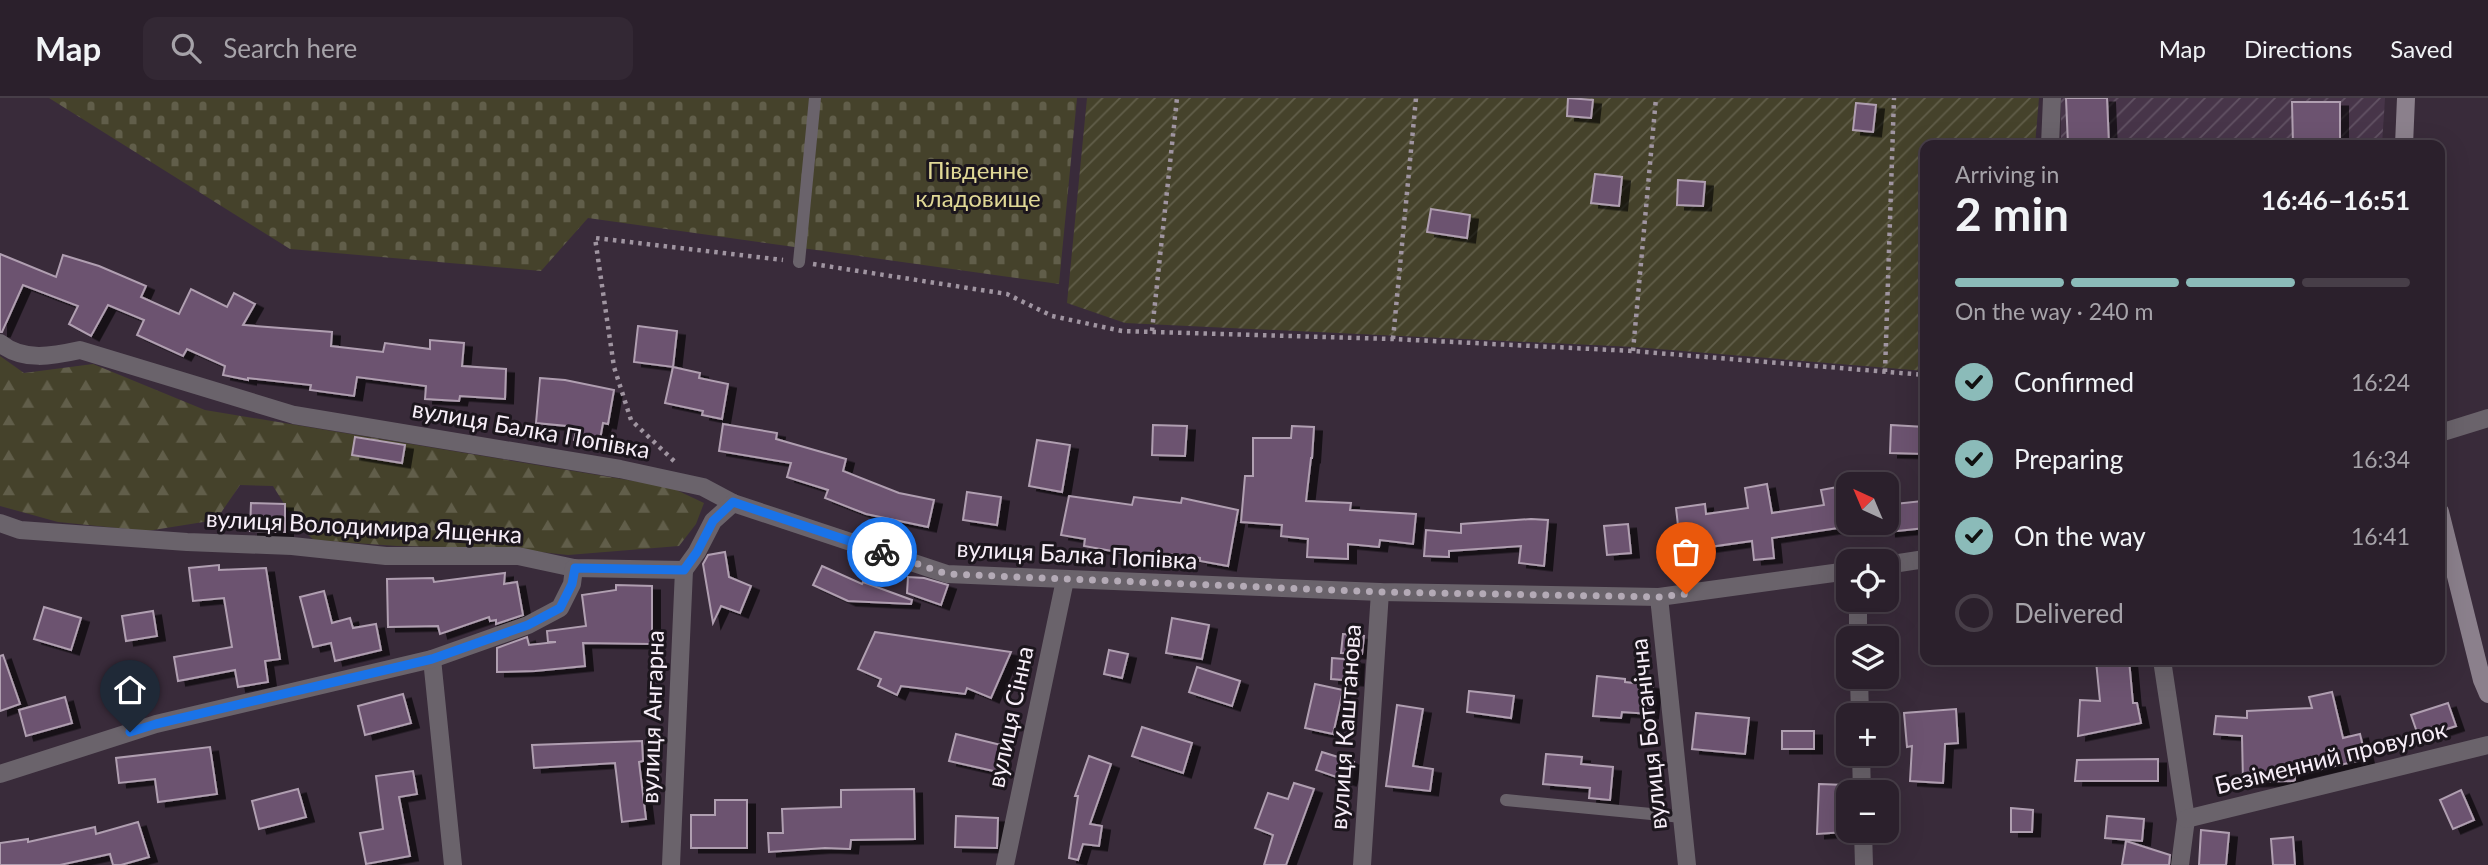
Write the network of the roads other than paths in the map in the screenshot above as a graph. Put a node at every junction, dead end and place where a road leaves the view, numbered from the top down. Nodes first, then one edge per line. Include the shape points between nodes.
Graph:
1 (815, 98) edge
2 (2052, 98) edge
3 (2406, 98) edge
4 (2050, 140) edge
5 (2404, 140) edge
6 (799, 262) road end
7 (0, 343) edge
8 (2488, 418) edge
9 (2445, 431) edge
10 (733, 502) junction
11 (0, 523) edge
12 (2445, 532) edge
13 (1920, 560) edge
14 (1899, 563) edge
15 (575, 568) junction
16 (684, 570) junction
17 (1836, 573) edge
18 (1065, 580) junction
19 (1380, 592) junction
20 (1659, 597) junction
21 (432, 659) junction
22 (2163, 665) edge
23 (2488, 694) edge
24 (2488, 745) edge
25 (0, 774) edge
26 (1506, 800) dead end
27 (1682, 817) junction
28 (2186, 820) junction
29 (1863, 843) edge
30 (453, 865) edge
31 (671, 865) edge
32 (996, 865) edge
33 (1005, 865) edge
34 (1362, 865) edge
35 (1687, 865) edge
36 (1864, 865) edge
37 (2179, 865) edge

1 - 6 lane
2 - 4 street
3 - 5 street
7 - 10 street, вулиця Балка Попівка via 9,351 44,358 80,351 295,415 620,469 702,487
8 - 9 street
10 - 16 street via 713,521
10 - 18 street, вулиця Балка Попівка via 947,574
11 - 15 street, вулиця Володимира Ященка via 20,530 386,556 518,556
12 - 23 street
13 - 14 street
15 - 16 street, вулиця Володимира Ященка
15 - 21 street via 560,608 528,625
16 - 31 street, вулиця Ангарна
17 - 20 street, вулиця Балка Попівка
18 - 19 street, вулиця Балка Попівка
18 - 33 street, вулиця Сінна
19 - 20 street, вулиця Балка Попівка
19 - 34 street, вулиця Каштанова
20 - 27 street, вулиця Ботанічна
21 - 25 street via 156,724
21 - 30 street
22 - 28 street
24 - 28 street, Безіменний провулок
26 - 27 lane
27 - 35 street, вулиця Ботанічна
28 - 37 street
29 - 36 street
32 - 33 street

